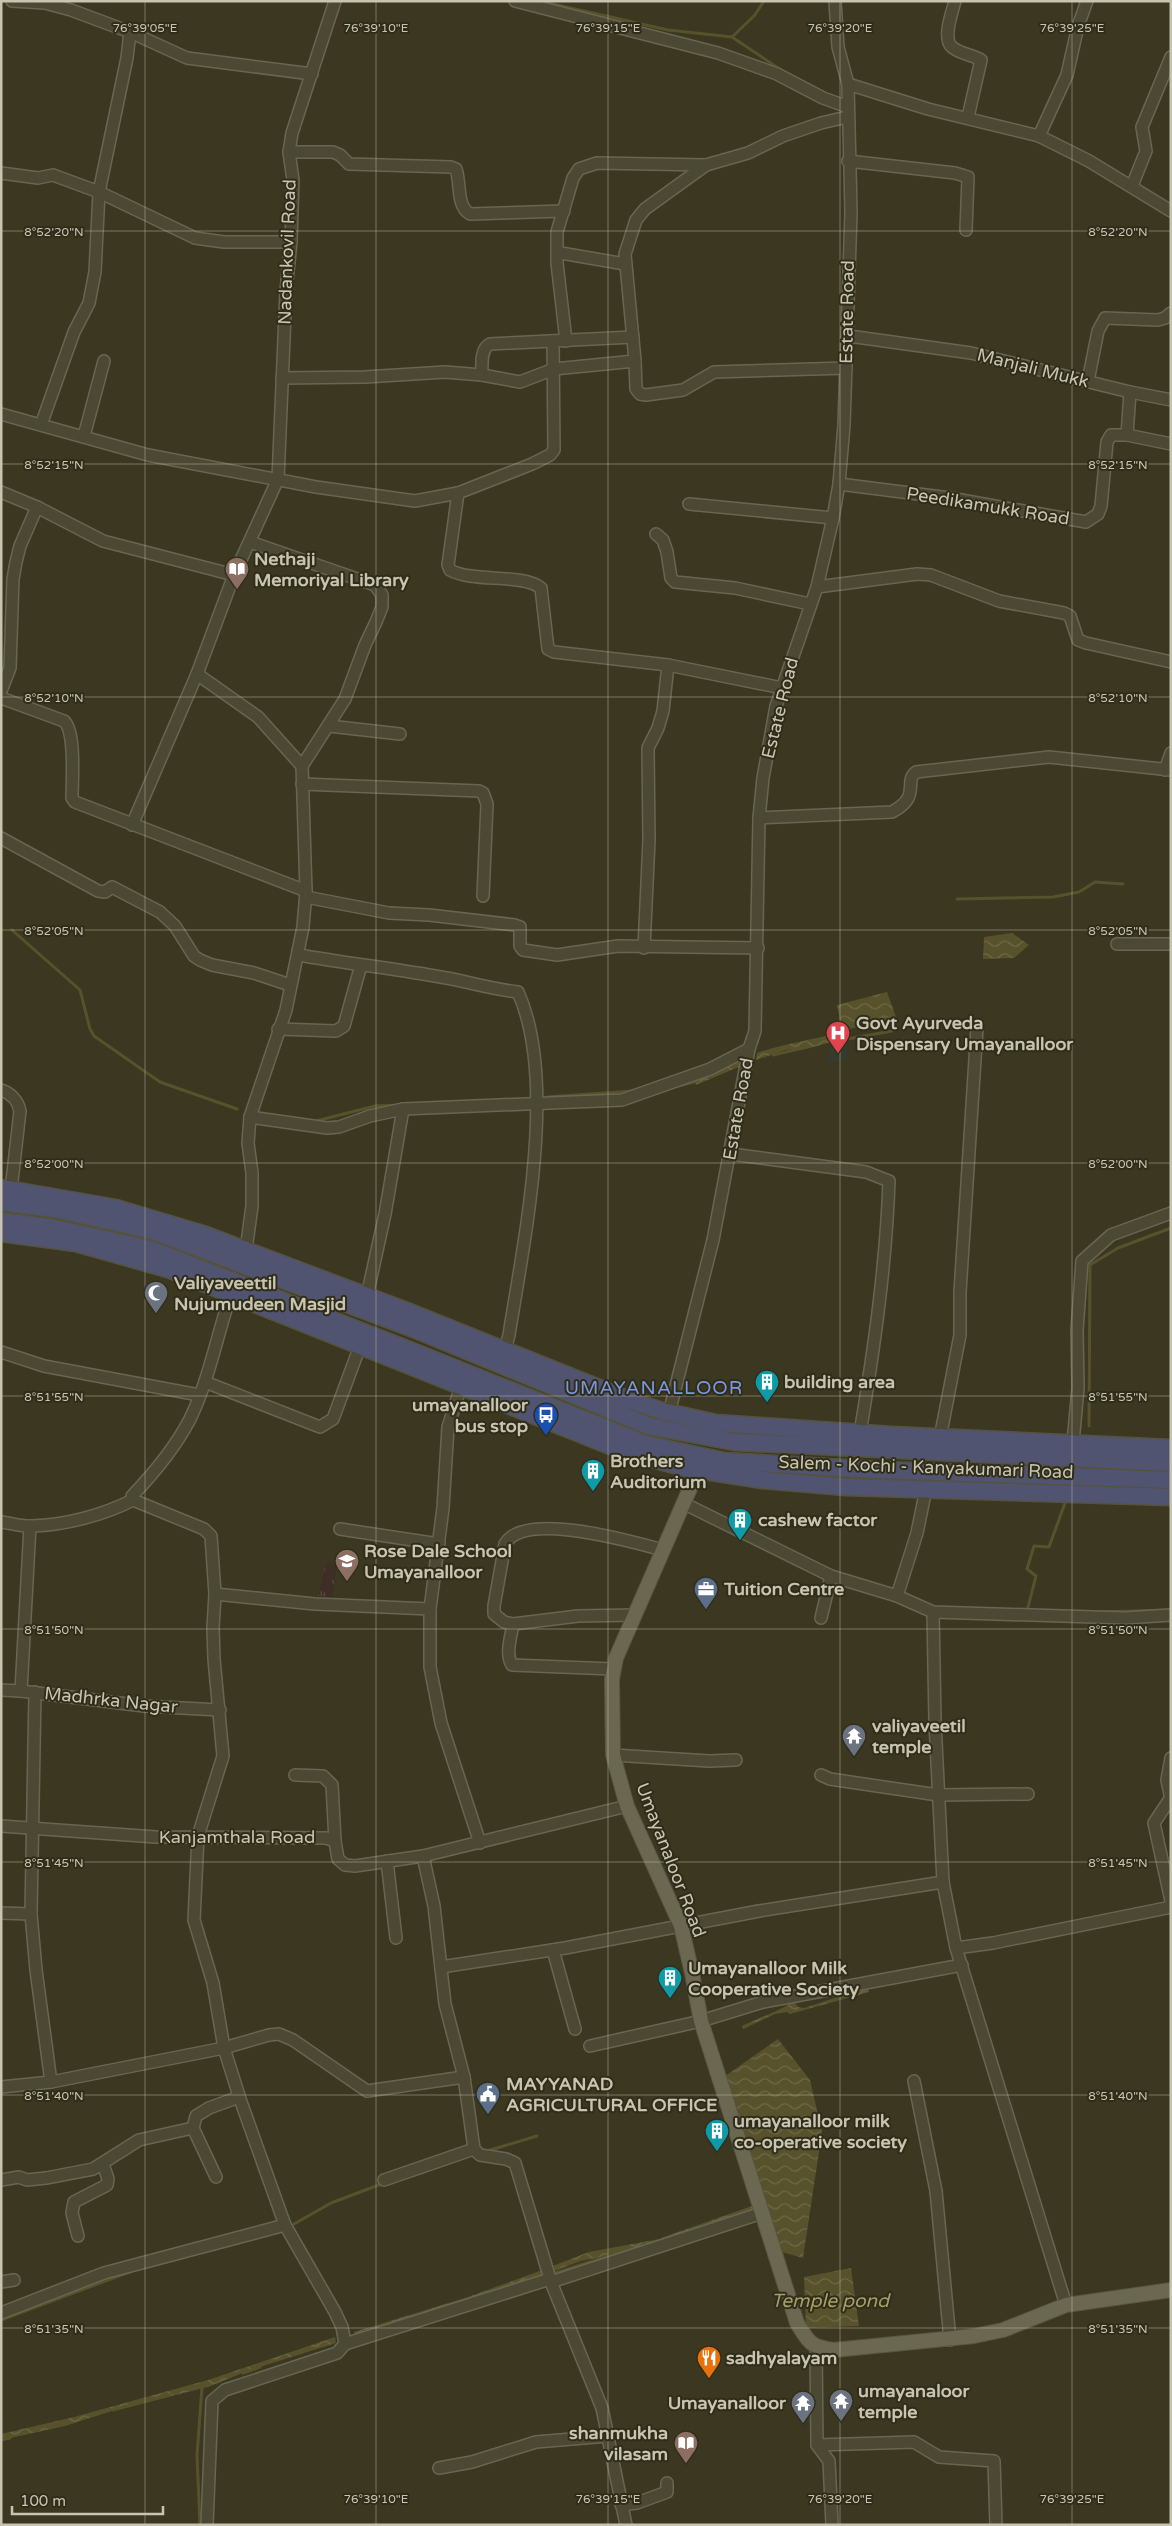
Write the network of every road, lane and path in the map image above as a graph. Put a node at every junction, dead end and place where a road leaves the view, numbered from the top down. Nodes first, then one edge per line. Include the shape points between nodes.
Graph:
1 (12, 1) edge
2 (335, 1) edge
3 (515, 1) edge
4 (835, 1) edge
5 (955, 1) edge
6 (1086, 1) edge
7 (72, 5) edge
8 (130, 32) junction
9 (1171, 57) edge
10 (312, 74) junction
11 (848, 84) junction
12 (848, 112) junction
13 (968, 118) junction
14 (1039, 136) junction
15 (289, 152) junction
16 (848, 161) junction
17 (706, 166) junction
18 (1, 174) edge
19 (1132, 186) junction
20 (99, 192) junction
21 (564, 211) junction
22 (1171, 211) edge
23 (966, 230) dead end
24 (291, 242) junction
25 (561, 253) dead end
26 (625, 264) junction
27 (1171, 313) edge
28 (849, 336) junction
29 (633, 337) junction
30 (553, 341) junction
31 (566, 341) junction
32 (104, 361) dead end
33 (635, 361) junction
34 (846, 368) junction
35 (554, 369) junction
36 (482, 374) junction
37 (282, 378) junction
38 (1088, 380) junction
39 (1130, 392) junction
40 (1171, 400) edge
41 (1, 414) edge
42 (41, 425) junction
43 (1127, 435) junction
44 (84, 436) junction
45 (1171, 444) edge
46 (278, 479) junction
47 (839, 484) junction
48 (1, 492) edge
49 (458, 493) junction
50 (689, 504) dead end
51 (37, 507) junction
52 (833, 518) junction
53 (656, 534) dead end
54 (250, 542) junction
55 (234, 575) junction
56 (816, 587) junction
57 (810, 604) junction
58 (1171, 662) edge
59 (668, 665) junction
60 (196, 674) junction
61 (782, 688) junction
62 (1, 691) edge
63 (1, 698) edge
64 (329, 726) junction
65 (400, 734) dead end
66 (1171, 752) edge
67 (302, 766) junction
68 (1168, 770) edge
69 (302, 784) junction
70 (759, 818) junction
71 (132, 826) junction
72 (1, 838) edge
73 (306, 894) junction
74 (483, 896) dead end
75 (1116, 944) dead end
76 (1171, 944) edge
77 (644, 948) junction
78 (758, 948) junction
79 (299, 955) junction
80 (361, 965) junction
81 (290, 985) junction
82 (977, 1028) dead end
83 (278, 1029) junction
84 (749, 1049) junction
85 (1, 1090) edge
86 (537, 1103) junction
87 (403, 1109) junction
88 (250, 1117) junction
89 (731, 1154) junction
90 (4, 1193) edge
91 (1171, 1213) edge
92 (1, 1221) edge
93 (1, 1234) edge
94 (246, 1250) junction
95 (231, 1294) junction
96 (367, 1296) junction
97 (360, 1346) junction
98 (505, 1350) junction
99 (1, 1352) edge
100 (204, 1382) junction
101 (461, 1386) junction
102 (199, 1395) junction
103 (669, 1412) junction
104 (860, 1433) junction
105 (940, 1438) junction
106 (1073, 1443) junction
107 (1171, 1448) edge
108 (1171, 1463) edge
109 (698, 1470) junction
110 (1171, 1480) edge
111 (926, 1489) junction
112 (1171, 1497) edge
113 (133, 1500) junction
114 (683, 1503) junction
115 (1, 1522) edge
116 (30, 1526) junction
117 (340, 1529) dead end
118 (439, 1544) junction
119 (663, 1550) junction
120 (831, 1576) junction
121 (215, 1594) junction
122 (897, 1596) junction
123 (430, 1610) junction
124 (933, 1612) junction
125 (634, 1615) junction
126 (1171, 1615) edge
127 (821, 1618) dead end
128 (513, 1624) junction
129 (613, 1669) junction
130 (1, 1690) edge
131 (21, 1690) junction
132 (35, 1692) junction
133 (220, 1710) junction
134 (613, 1755) junction
135 (1171, 1758) edge
136 (736, 1760) dead end
137 (295, 1775) dead end
138 (821, 1775) dead end
139 (1028, 1794) dead end
140 (938, 1795) junction
141 (1171, 1799) edge
142 (627, 1806) junction
143 (1, 1826) edge
144 (34, 1828) junction
145 (198, 1836) junction
146 (335, 1841) junction
147 (480, 1843) junction
148 (423, 1856) junction
149 (387, 1861) junction
150 (942, 1882) junction
151 (1171, 1901) edge
152 (1171, 1907) edge
153 (1, 1914) edge
154 (31, 1914) junction
155 (681, 1926) junction
156 (396, 1938) dead end
157 (956, 1948) junction
158 (553, 1950) junction
159 (962, 1965) junction
160 (441, 1967) junction
161 (701, 2020) junction
162 (575, 2028) dead end
163 (590, 2046) dead end
164 (224, 2048) junction
165 (464, 2077) junction
166 (914, 2081) dead end
167 (51, 2082) junction
168 (1, 2087) edge
169 (239, 2097) junction
170 (192, 2128) junction
171 (474, 2149) junction
172 (103, 2164) junction
173 (216, 2177) dead end
174 (1, 2180) edge
175 (384, 2180) dead end
176 (762, 2213) junction
177 (285, 2225) junction
178 (78, 2236) dead end
179 (14, 2280) dead end
180 (550, 2280) junction
181 (1, 2282) edge
182 (1171, 2290) edge
183 (1066, 2305) junction
184 (1, 2313) edge
185 (950, 2340) junction
186 (345, 2344) junction
187 (816, 2348) junction
188 (608, 2436) junction
189 (817, 2445) junction
190 (439, 2468) dead end
191 (667, 2482) dead end
192 (621, 2505) junction
193 (207, 2525) edge
194 (626, 2525) edge
195 (832, 2525) edge
196 (996, 2525) edge

1 - 7 street
2 - 10 street, Nadankovil Road
3 - 12 street via 718,53 777,74
4 - 11 street, Estate Road via 838,46
5 - 13 street via 949,42 953,48 981,60
6 - 14 street via 1067,75
7 - 8 street
8 - 10 street via 187,58
8 - 20 street
9 - 19 street via 1142,127 1146,151
10 - 15 street, Nadankovil Road
11 - 12 street, Estate Road
11 - 13 street
12 - 16 street, Estate Road
12 - 17 street via 748,153
13 - 14 street
14 - 19 street
15 - 21 street via 333,152 348,164 456,169 462,206 470,214
15 - 24 street, Nadankovil Road via 293,180
16 - 23 street via 955,172 968,177
16 - 28 street, Estate Road via 851,212
17 - 21 street via 597,163 586,166 579,169 573,178
17 - 26 street via 645,209 630,235
18 - 20 street via 38,178 52,175
19 - 22 street
20 - 24 street via 194,238 224,242
20 - 42 street via 95,272 89,303 74,332
21 - 31 street via 556,242
24 - 37 street, Nadankovil Road
25 - 26 street
26 - 29 street
27 - 38 street via 1158,320 1105,318 1098,331
28 - 34 street, Estate Road
28 - 38 street, Manjali Mukk via 948,348
29 - 31 street
29 - 33 street
30 - 31 street
30 - 35 street
30 - 36 street via 490,344 483,355
32 - 44 street
33 - 34 street via 636,390 640,394 683,390 714,372
33 - 35 street
34 - 47 street, Estate Road
35 - 36 street via 520,382
35 - 49 street via 554,450 532,464
36 - 37 street via 446,372
37 - 46 street, Nadankovil Road
38 - 39 street, Manjali Mukk
39 - 40 street, Manjali Mukk
39 - 43 street
41 - 42 street
42 - 44 street
43 - 45 street
43 - 47 street, Peedikamukk Road via 1111,435 1106,442 1101,506 1098,514 1086,522 950,498
44 - 46 street via 148,455
46 - 49 street via 365,496 415,501
46 - 54 street
47 - 52 street, Estate Road
48 - 51 street
49 - 59 street via 448,565 450,570 530,583 541,588 547,645 554,652
50 - 52 street
51 - 55 street via 103,541
51 - 62 street via 16,562 10,668
52 - 56 street, Estate Road
53 - 57 street via 663,540 671,578 675,582 735,588
54 - 55 street
54 - 64 street via 375,585 382,595 382,607 345,699
55 - 60 street
56 - 57 street, Estate Road
56 - 58 street via 931,575 999,601 1064,613 1070,616 1078,640 1086,643
57 - 61 street, Estate Road
59 - 61 street
59 - 77 street via 663,711 648,748 649,840
60 - 67 street via 258,717
60 - 71 street
61 - 70 street, Estate Road via 769,740
63 - 71 street via 68,724 72,798 81,806
64 - 65 street
64 - 67 street
66 - 68 street
67 - 69 street
68 - 70 street via 1049,757 916,772 911,778 911,796 906,804 892,812
69 - 73 street
69 - 74 street via 483,793 486,804
70 - 78 street, Estate Road
71 - 73 street
72 - 81 street via 98,891 105,892 112,886 160,912 175,926 200,960
73 - 77 street via 389,913 515,925 520,928 520,946 529,951 557,955 618,946
73 - 79 street
75 - 76 street
77 - 78 street
78 - 84 street, Estate Road via 755,1031
79 - 80 street
79 - 81 street
80 - 83 street via 344,1026 336,1031
80 - 86 street via 518,992 533,1045
81 - 83 street via 286,1010
82 - 105 street via 960,1335
83 - 88 street
84 - 86 street via 710,1069 622,1100
84 - 89 street, Estate Road
85 - 90 street via 7,1092 20,1111
86 - 87 street
86 - 98 street via 531,1186
87 - 88 street via 327,1128
87 - 96 street
88 - 94 street via 248,1143 252,1206
89 - 103 street, Estate Road via 713,1240
89 - 104 street via 866,1172 889,1181 879,1310
90 - 94 highway, Salem - Kochi - Kanyakumari Road via 116,1208
90 - 108 highway via 55,1209 154,1231 414,1329 649,1426 735,1442
91 - 106 street via 1110,1235 1082,1261 1076,1330 1078,1388
92 - 110 highway via 54,1228 150,1249 645,1444 724,1461
93 - 95 highway, Salem - Kochi - Kanyakumari Road via 76,1243 168,1269
94 - 96 highway, Salem - Kochi - Kanyakumari Road
95 - 97 highway, Salem - Kochi - Kanyakumari Road
95 - 100 street
96 - 98 highway, Salem - Kochi - Kanyakumari Road
97 - 100 street via 333,1419 320,1427
97 - 101 highway, Salem - Kochi - Kanyakumari Road
98 - 103 highway, Salem - Kochi - Kanyakumari Road via 629,1400
99 - 102 street via 44,1366
100 - 102 street
101 - 109 highway, Salem - Kochi - Kanyakumari Road via 623,1451
101 - 118 street via 448,1427
102 - 113 street via 190,1418 170,1451 132,1496
103 - 104 highway, Salem - Kochi - Kanyakumari Road via 716,1423
104 - 105 highway, Salem - Kochi - Kanyakumari Road
105 - 106 highway, Salem - Kochi - Kanyakumari Road
106 - 107 highway, Salem - Kochi - Kanyakumari Road
109 - 111 highway, Salem - Kochi - Kanyakumari Road via 763,1480 846,1487
109 - 114 main road, Umayanaloor Road
111 - 112 highway, Salem - Kochi - Kanyakumari Road
111 - 122 street via 917,1533
113 - 116 street via 106,1514
113 - 121 street via 204,1529 211,1536
114 - 119 main road, Umayanaloor Road
114 - 120 street
115 - 116 street
116 - 131 street
117 - 118 street
118 - 123 street
119 - 125 main road, Umayanaloor Road
119 - 128 street via 599,1533 549,1528 515,1535 505,1544 494,1606 494,1614 498,1618
120 - 122 street
120 - 127 street
121 - 123 street via 315,1604
121 - 133 street via 212,1628
122 - 124 street
123 - 147 street via 430,1667 441,1723
124 - 126 street via 1125,1618
124 - 140 street
125 - 128 street via 578,1616
125 - 129 main road, Umayanaloor Road
128 - 129 street via 508,1653 512,1665
129 - 134 main road, Umayanaloor Road
130 - 131 street, Madhrka Nagar
131 - 132 street, Madhrka Nagar
132 - 133 street, Madhrka Nagar via 144,1706
132 - 144 street
133 - 145 street via 223,1756
134 - 136 street
134 - 142 main road, Umayanaloor Road
135 - 141 street via 1167,1780
137 - 146 street via 324,1776 332,1785
138 - 140 street
139 - 140 street
140 - 150 street
141 - 151 street via 1154,1823
142 - 147 street, Kanjamthala Road
142 - 155 main road, Umayanaloor Road
143 - 144 street, Kanjamthala Road
144 - 145 street, Kanjamthala Road via 156,1837
144 - 154 street
145 - 146 street, Kanjamthala Road via 319,1837
145 - 164 street via 194,1920 212,1983
146 - 149 street, Kanjamthala Road via 338,1859 345,1865
147 - 148 street, Kanjamthala Road
148 - 149 street, Kanjamthala Road
148 - 160 street via 434,1906
149 - 156 street
150 - 155 street
150 - 157 street
152 - 157 street via 993,1944
153 - 154 street
154 - 167 street
155 - 158 street
155 - 161 main road, Umayanaloor Road
157 - 159 street
158 - 160 street
158 - 162 street
159 - 161 street via 763,2002
159 - 183 street
160 - 165 street via 445,2004
161 - 163 street
161 - 176 main road, Umayanaloor Road
164 - 165 street via 269,2035 287,2036 367,2091
164 - 167 street
164 - 169 street
165 - 171 street
166 - 185 street via 936,2191
167 - 168 street
169 - 170 street via 208,2108 196,2116
169 - 177 street
170 - 172 street via 139,2140
170 - 173 street
171 - 175 street
171 - 180 street via 480,2155 515,2163
172 - 174 street via 46,2178
172 - 178 street via 107,2185 74,2202 72,2213
176 - 180 street
176 - 187 main road, Umayanaloor Road via 797,2323
177 - 184 street via 104,2273
177 - 186 street via 335,2312
179 - 181 street
180 - 186 street
180 - 188 street via 602,2408
182 - 183 main road
183 - 185 main road via 1003,2330
185 - 187 main road via 834,2350
186 - 193 street via 337,2353 225,2390 212,2400
187 - 189 street
188 - 190 street via 536,2442 472,2462
188 - 192 street
189 - 195 street via 829,2461
189 - 196 street via 914,2442 939,2457 994,2461
191 - 192 street via 667,2492
192 - 194 street

